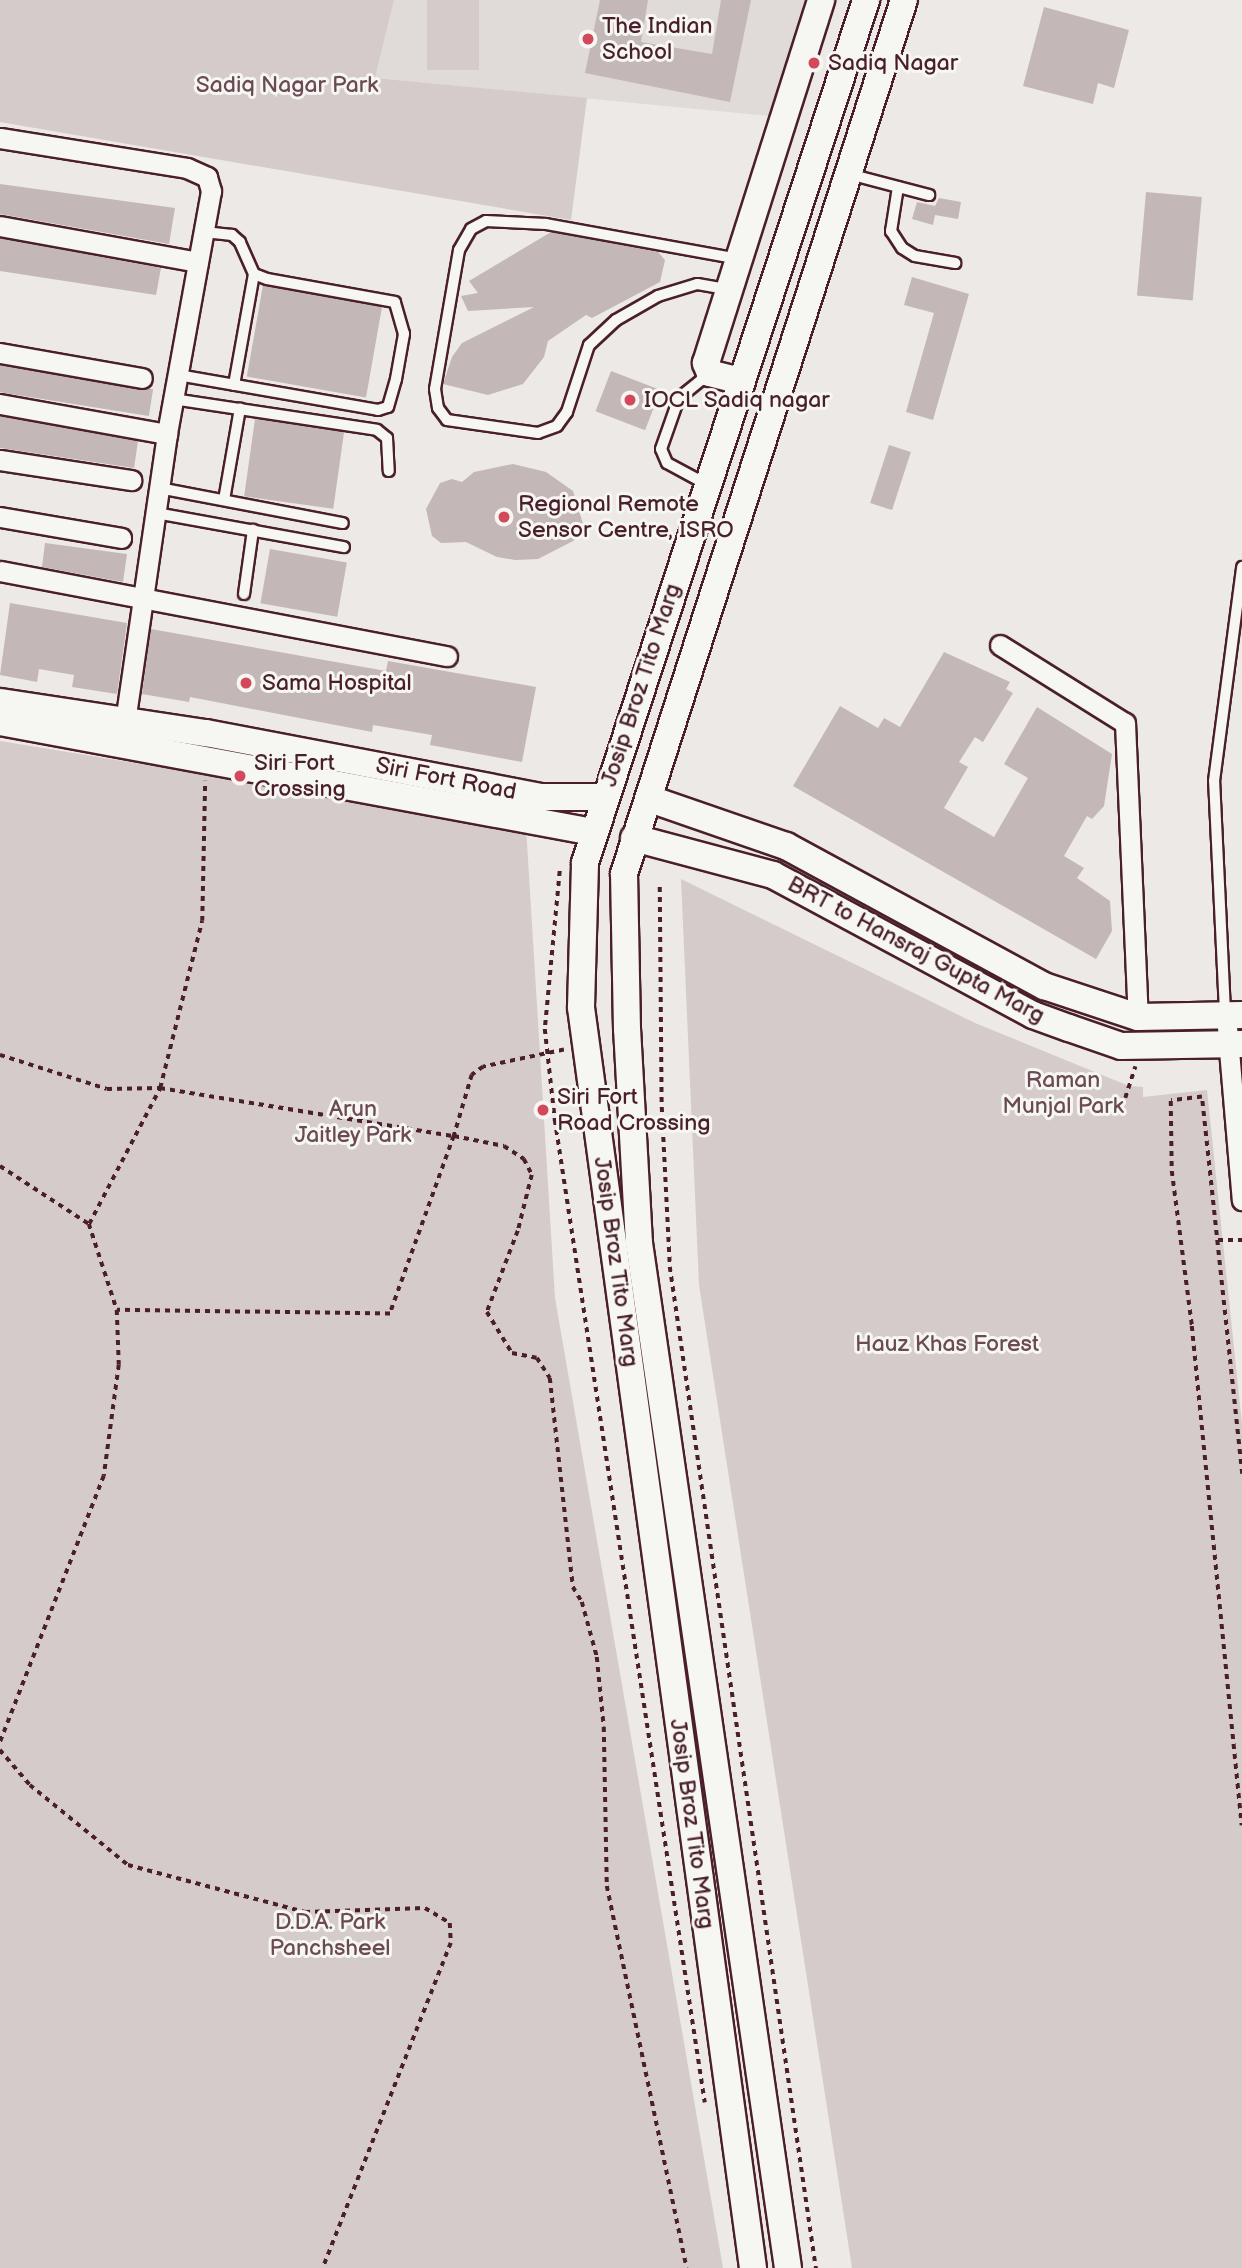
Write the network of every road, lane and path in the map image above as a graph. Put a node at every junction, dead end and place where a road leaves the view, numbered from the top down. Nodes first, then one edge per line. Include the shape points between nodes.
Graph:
1 (821, 0) edge
2 (866, 0) edge
3 (904, 0) edge
4 (0, 138) edge
5 (849, 174) junction
6 (898, 187) junction
7 (929, 195) dead end
8 (0, 226) edge
9 (204, 232) junction
10 (740, 259) junction
11 (198, 262) junction
12 (955, 263) dead end
13 (254, 274) junction
14 (730, 290) junction
15 (0, 353) edge
16 (178, 375) junction
17 (142, 378) dead end
18 (734, 379) junction
19 (234, 385) junction
20 (173, 399) junction
21 (0, 404) edge
22 (240, 408) junction
23 (167, 434) junction
24 (0, 460) edge
25 (389, 471) dead end
26 (131, 480) dead end
27 (706, 484) junction
28 (159, 488) junction
29 (224, 500) junction
30 (156, 513) junction
31 (0, 517) edge
32 (343, 523) dead end
33 (253, 530) junction
34 (121, 538) dead end
35 (344, 547) dead end
36 (1242, 567) edge
37 (0, 570) edge
38 (244, 594) dead end
39 (144, 595) junction
40 (1000, 645) dead end
41 (447, 656) dead end
42 (0, 702) edge
43 (0, 722) edge
44 (125, 723) junction
45 (205, 774) dead end
46 (604, 797) junction
47 (650, 799) junction
48 (593, 832) junction
49 (634, 838) junction
50 (561, 864) dead end
51 (660, 887) dead end
52 (582, 984) junction
53 (626, 986) junction
54 (1078, 998) junction
55 (1234, 1015) edge
56 (1139, 1017) junction
57 (1069, 1028) junction
58 (1233, 1044) edge
59 (1142, 1045) junction
60 (540, 1054) dead end
61 (0, 1055) edge
62 (160, 1088) junction
63 (1125, 1098) dead end
64 (1205, 1121) junction
65 (1211, 1121) dead end
66 (454, 1136) junction
67 (1240, 1156) edge
68 (0, 1166) edge
69 (1242, 1200) edge
70 (89, 1224) junction
71 (1218, 1240) junction
72 (1242, 1240) edge
73 (117, 1310) junction
74 (1240, 1442) edge
75 (1242, 1474) edge
76 (0, 1743) edge
77 (0, 1750) edge
78 (1242, 1826) edge
79 (707, 2116) dead end
80 (323, 2268) edge
81 (687, 2268) edge
82 (753, 2268) edge
83 (788, 2268) edge
84 (816, 2268) edge

1 - 10 main road
2 - 18 main road, Josip Broz Tito Marg
3 - 5 main road, Josip Broz Tito Marg
4 - 9 street via 187,168 207,177 211,191
5 - 6 lane
5 - 47 main road, Josip Broz Tito Marg
6 - 7 lane
6 - 12 lane via 891,231 902,248 915,256
8 - 11 street
9 - 11 street
9 - 13 lane via 232,235 240,242
10 - 14 main road
10 - 14 lane via 546,224 486,221 471,229 459,250 435,390 438,408 447,420 538,433 557,426 567,412 589,345 615,320 657,296 697,284
11 - 16 street
13 - 19 lane
13 - 19 lane via 389,298 399,310 404,334 393,394 388,407 378,411
14 - 18 main road via 706,363 710,373
15 - 17 street
16 - 19 lane
16 - 20 street
18 - 27 main road, Josip Broz Tito Marg
18 - 27 lane via 701,380 679,398 661,449 667,463
20 - 22 lane
20 - 23 street
21 - 23 street
22 - 25 lane via 377,430 387,438
22 - 29 lane
23 - 28 street
24 - 26 street
27 - 46 main road, Josip Broz Tito Marg
28 - 29 lane
28 - 30 street
29 - 32 lane
30 - 33 lane
30 - 39 street
31 - 34 street
33 - 35 lane
33 - 38 lane
36 - 55 lane via 1214,781
37 - 39 street
39 - 41 street
39 - 44 street
40 - 56 street via 1125,723
42 - 44 main road, Siri Fort Road
43 - 48 main road, Siri Fort Road
44 - 46 main road, Siri Fort Road via 206,733 541,797
45 - 62 path via 202,920
46 - 48 main road, Josip Broz Tito Marg
47 - 49 main road, Josip Broz Tito Marg
47 - 54 main road, BRT to Hansraj Gupta Marg via 786,846 1044,986
48 - 52 main road, Josip Broz Tito Marg via 584,863
49 - 53 main road, Josip Broz Tito Marg via 624,874
49 - 57 main road, BRT to Hansraj Gupta Marg via 773,875 1033,1015
50 - 79 path, Josip Broz Tito Marg via 545,1029 555,1120
51 - 84 path via 662,1107 670,1267
52 - 53 main road via 590,1007 604,1012 618,1004
52 - 82 main road, Josip Broz Tito Marg via 584,1033
53 - 83 main road, Josip Broz Tito Marg via 639,1243
54 - 56 main road, BRT to Hansraj Gupta Marg
54 - 57 main road
55 - 56 main road, BRT to Hansraj Gupta Marg
55 - 58 street
57 - 59 main road, BRT to Hansraj Gupta Marg via 1121,1046
58 - 59 main road, BRT to Hansraj Gupta Marg
58 - 67 street
59 - 63 path
60 - 66 path via 483,1067 472,1075
61 - 62 path via 107,1089
62 - 66 path
62 - 70 path
64 - 65 path
64 - 71 path
64 - 78 path via 1202,1097 1171,1101 1172,1171
66 - 73 path via 390,1314
66 - 81 path via 504,1146 524,1159 532,1175 487,1312 512,1353 537,1358 550,1378 573,1587 582,1602 597,1657 604,1727 607,1886
67 - 69 street
68 - 70 path
70 - 73 path
71 - 72 path
71 - 74 path
73 - 76 path via 119,1365 104,1476
74 - 75 path
77 - 80 path via 30,1785 128,1865 305,1912 425,1908 450,1923 451,1943

